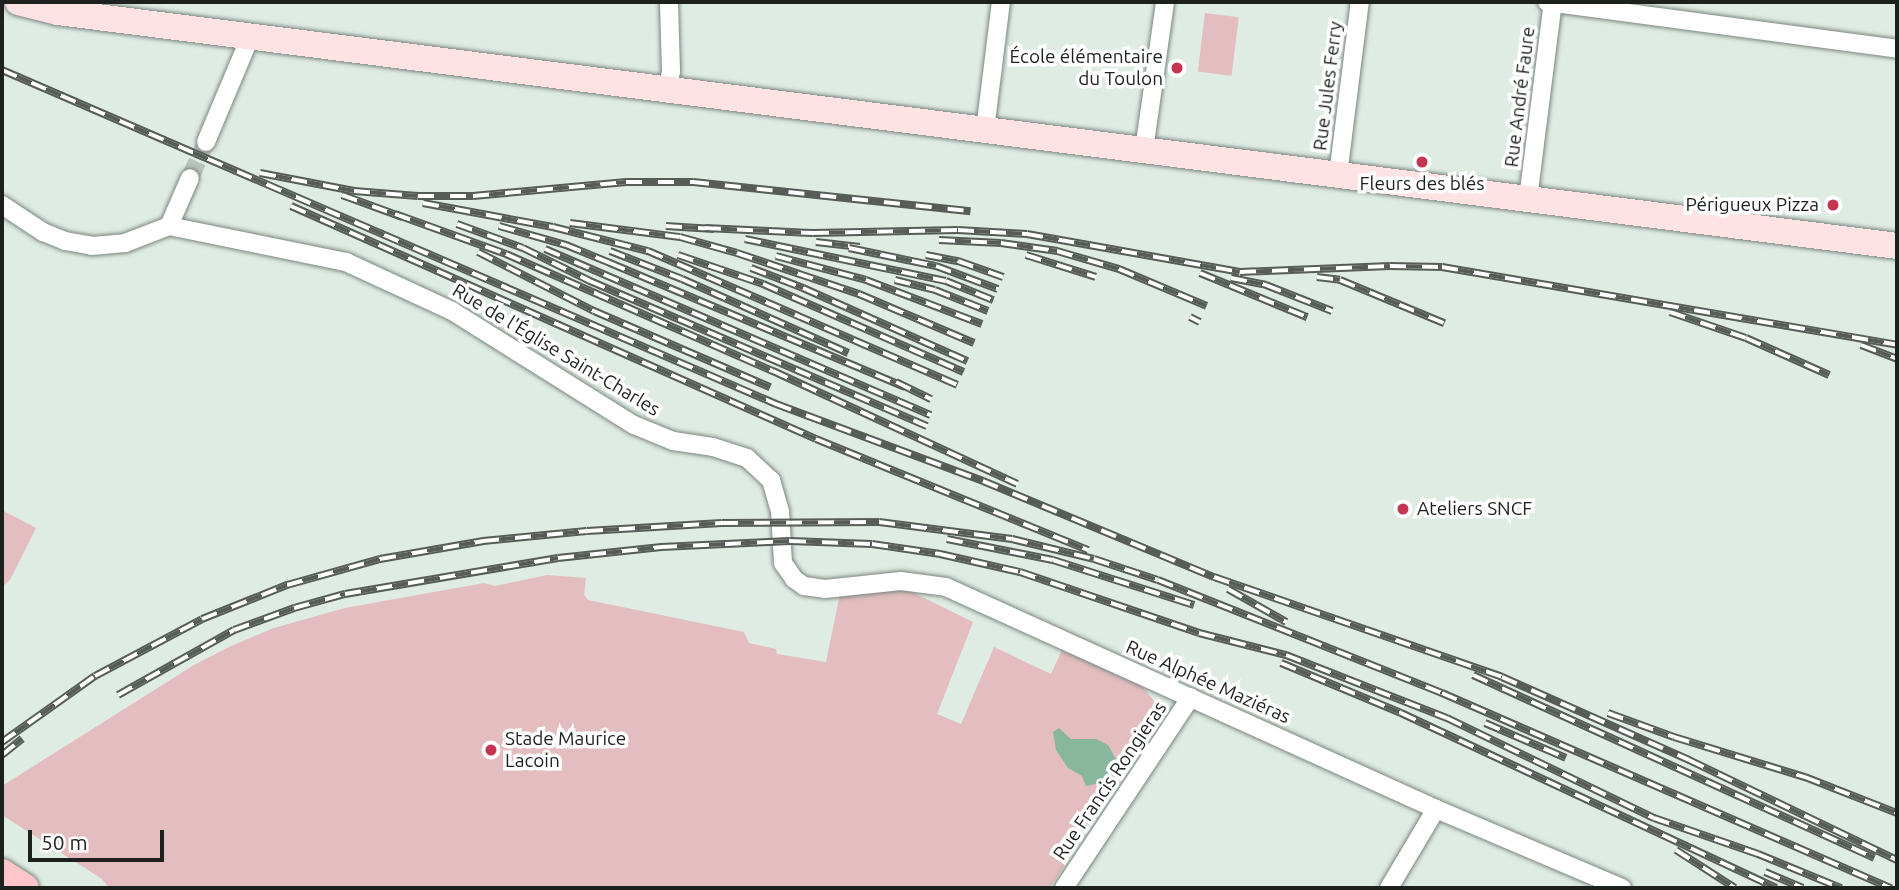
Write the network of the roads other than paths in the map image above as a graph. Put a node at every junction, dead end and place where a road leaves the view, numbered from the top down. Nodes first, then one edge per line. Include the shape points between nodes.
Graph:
1 (18, 2) edge
2 (669, 2) edge
3 (1001, 2) edge
4 (1165, 2) edge
5 (1360, 2) edge
6 (1547, 2) edge
7 (1553, 2) edge
8 (251, 35) junction
9 (1897, 49) edge
10 (667, 89) junction
11 (985, 130) junction
12 (206, 142) tunnel mouth
13 (1144, 150) junction
14 (1338, 175) junction
15 (190, 178) tunnel mouth
16 (1528, 199) junction
17 (3, 206) edge
18 (169, 226) junction
19 (1897, 246) edge
20 (782, 553) joint
21 (1191, 697) junction
22 (1436, 809) junction
23 (2, 873) edge
24 (25, 888) edge
25 (1064, 888) edge
26 (1389, 888) edge
27 (1622, 888) edge

1 - 8 main road via 58,12
2 - 10 street via 671,71
3 - 11 street
4 - 13 street
5 - 14 street, Rue Jules Ferry
6 - 7 street
7 - 9 street
7 - 16 street, Rue André Faure
8 - 10 main road
8 - 12 street
10 - 11 main road
11 - 13 main road
13 - 14 main road
14 - 16 main road
15 - 18 street
16 - 19 main road
17 - 18 street via 43,232 92,246 125,243
18 - 20 street, Rue de l'Église Saint-Charles via 346,262 452,311 634,425 673,441 747,458 771,480 780,511
20 - 21 street, Rue Alphée Maziéras via 785,569 804,586 825,589 901,581 946,587
21 - 22 street, Rue Alphée Maziéras
21 - 25 street, Rue Francis Rongieras
22 - 26 street
22 - 27 street, Rue Alphée Maziéras
23 - 24 main road

